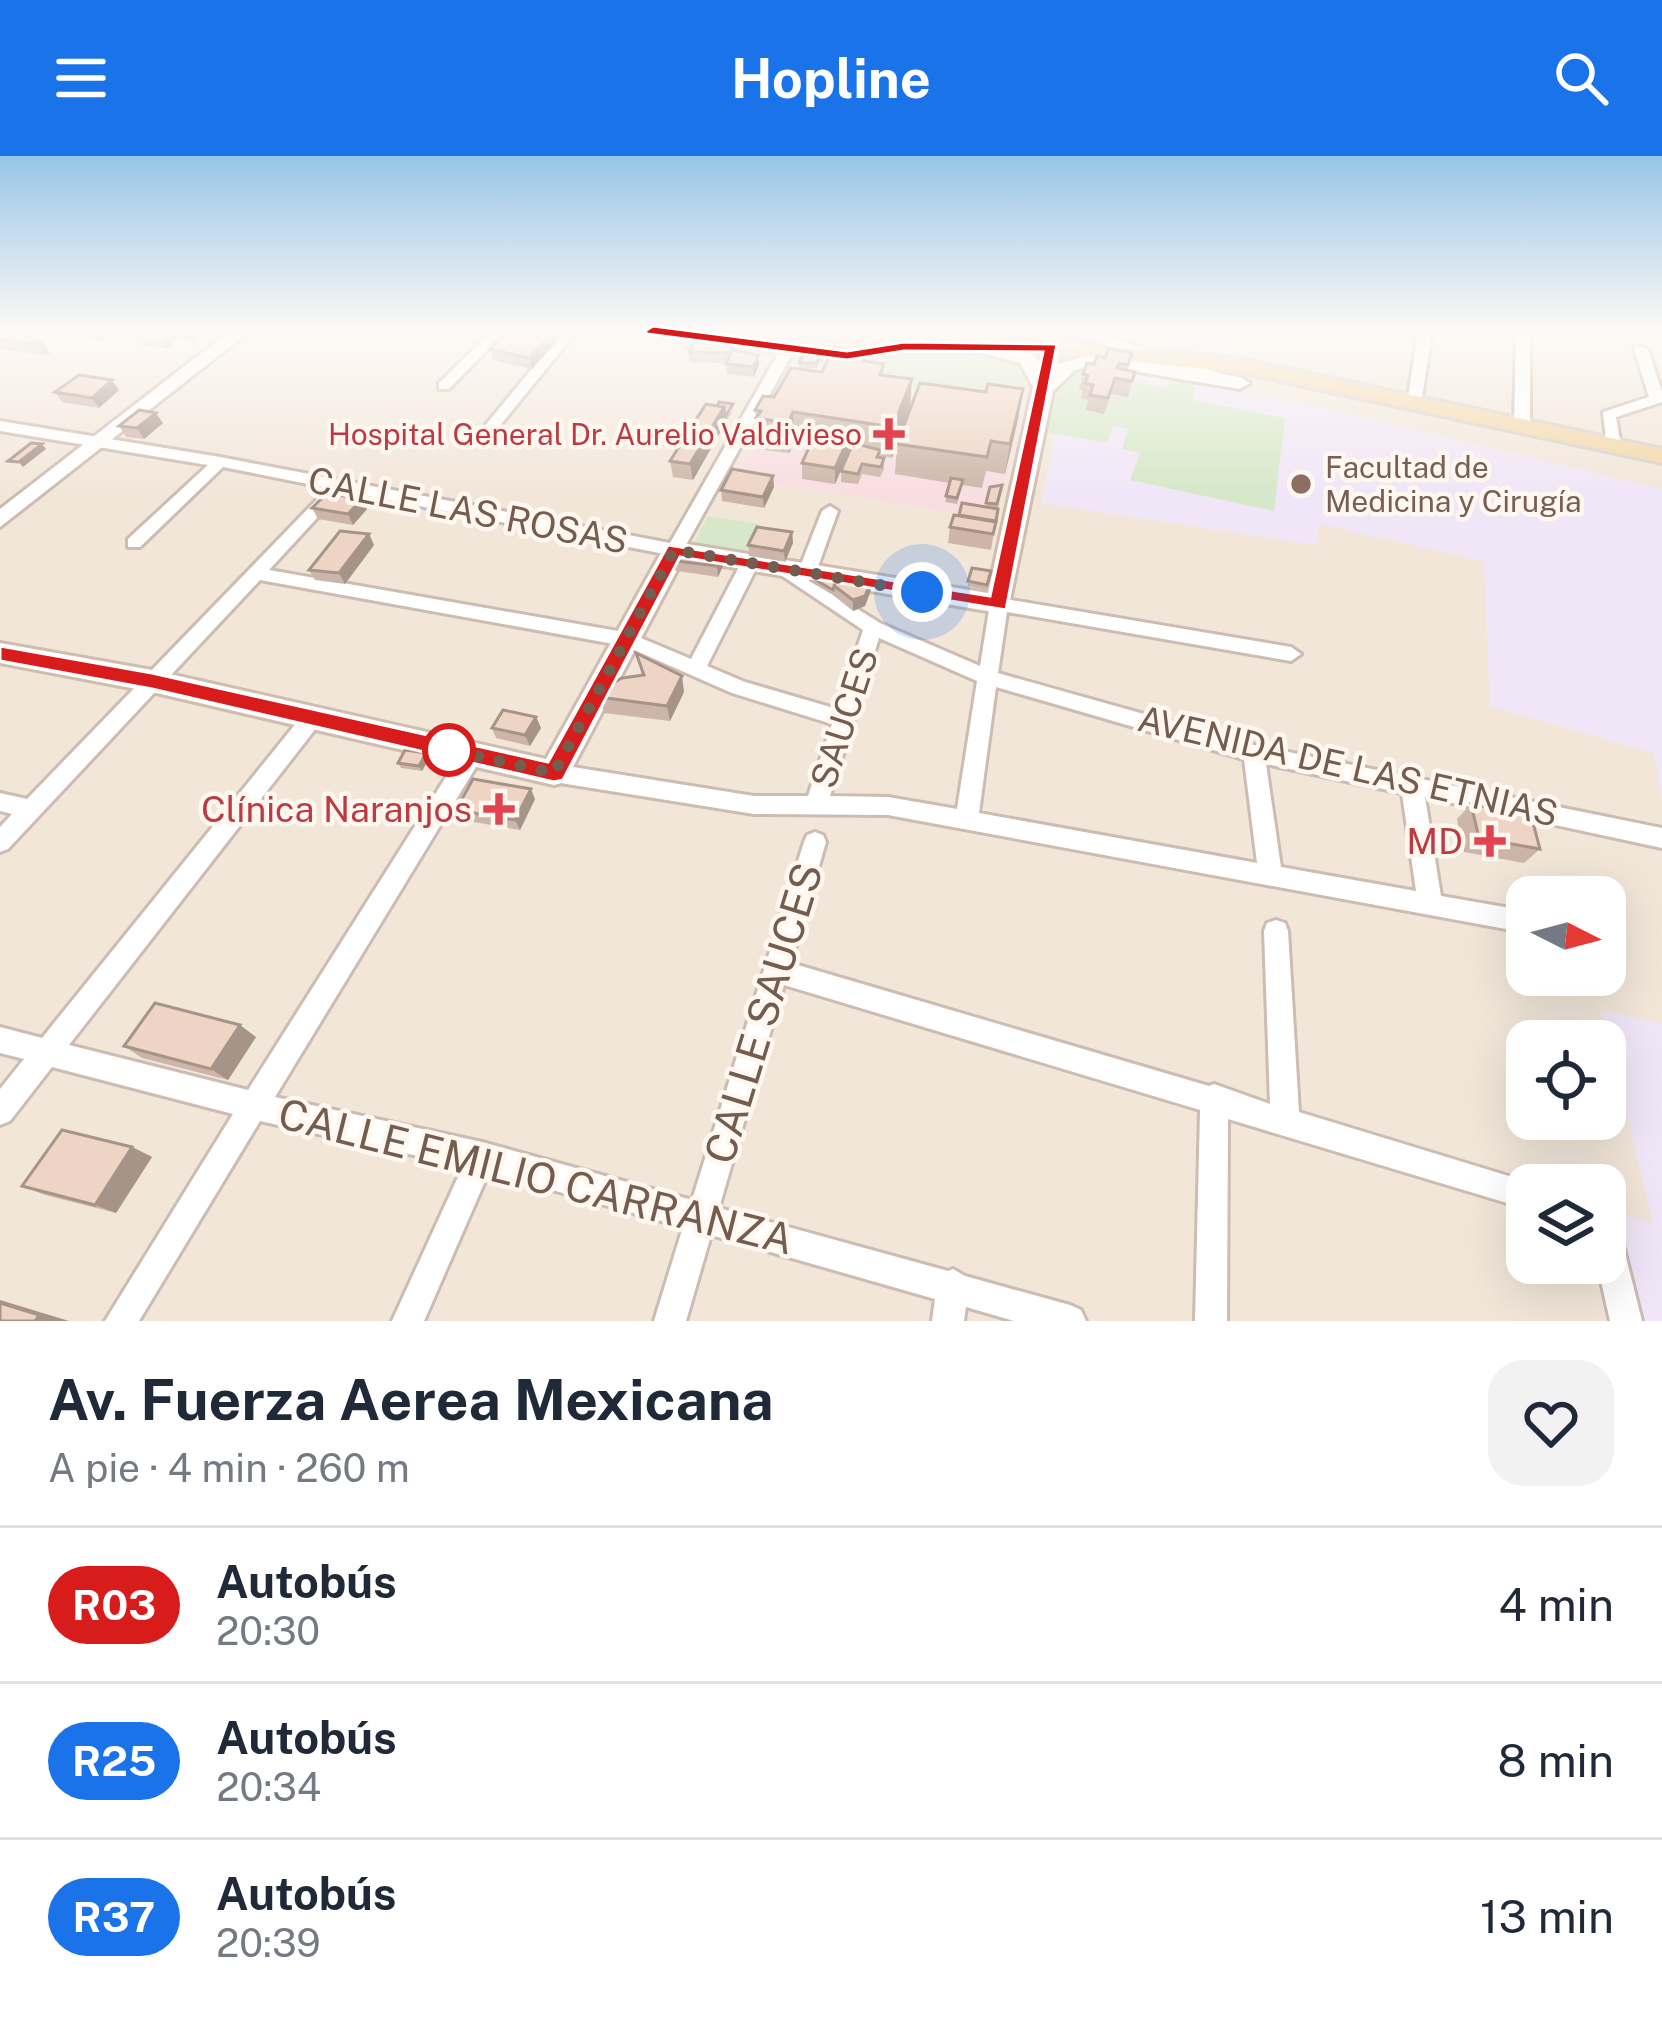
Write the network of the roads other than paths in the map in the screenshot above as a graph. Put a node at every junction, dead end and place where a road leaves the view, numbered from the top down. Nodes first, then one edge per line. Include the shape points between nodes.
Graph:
1 (158, 385) edge
2 (166, 385) edge
3 (525, 385) edge
4 (768, 385) edge
5 (1042, 385) edge
6 (1047, 385) edge
7 (1285, 385) edge
8 (1303, 385) edge
9 (1417, 385) edge
10 (1522, 385) edge
11 (1653, 385) edge
12 (1044, 388) junction
13 (1414, 404) junction
14 (0, 426) edge
15 (1522, 428) junction
16 (484, 436) dead end
17 (93, 439) junction
18 (1613, 446) junction
19 (1662, 456) edge
20 (220, 462) junction
21 (1662, 475) edge
22 (339, 486) junction
23 (0, 502) edge
24 (830, 512) dead end
25 (0, 520) edge
26 (134, 542) dead end
27 (674, 550) junction
28 (764, 565) junction
29 (807, 572) junction
30 (254, 573) junction
31 (999, 604) junction
32 (873, 628) junction
33 (629, 640) junction
34 (0, 653) edge
35 (1291, 654) dead end
36 (696, 668) junction
37 (986, 677) junction
38 (152, 681) junction
39 (313, 717) junction
40 (846, 720) junction
41 (1254, 753) junction
42 (471, 756) junction
43 (554, 773) junction
44 (1412, 786) junction
45 (0, 802) edge
46 (814, 808) junction
47 (31, 809) junction
48 (966, 822) junction
49 (1662, 838) edge
50 (0, 842) edge
51 (814, 842) dead end
52 (1270, 875) junction
53 (1430, 903) junction
54 (1506, 918) edge
55 (1276, 931) dead end
56 (776, 971) junction
57 (0, 1040) edge
58 (46, 1051) junction
59 (1214, 1098) junction
60 (255, 1106) junction
61 (0, 1111) edge
62 (1285, 1119) junction
63 (482, 1156) junction
64 (1506, 1187) edge
65 (701, 1214) junction
66 (1617, 1284) edge
67 (953, 1285) junction
68 (122, 1321) edge
69 (408, 1321) edge
70 (670, 1321) edge
71 (948, 1321) edge
72 (1070, 1321) edge
73 (1210, 1321) edge
74 (1626, 1321) edge

1 - 17 street
2 - 17 street
3 - 16 street
4 - 27 street
5 - 12 main road
6 - 12 main road
7 - 21 main road
8 - 13 main road
9 - 13 street
10 - 15 street
11 - 18 street via 1657,399 1608,415
12 - 31 main road
13 - 15 main road
14 - 17 street, CALLE LAS ROSAS
15 - 18 main road
17 - 20 street, CALLE LAS ROSAS
17 - 23 street
17 - 25 street
18 - 19 main road
20 - 22 street, CALLE LAS ROSAS
20 - 26 street
22 - 27 street, CALLE LAS ROSAS
22 - 30 street
24 - 29 street
27 - 28 main road, CALLE LAS ROSAS
27 - 33 main road
28 - 29 main road, CALLE LAS ROSAS
28 - 32 street, AVENIDA DE LAS ETNIAS
28 - 36 street
29 - 31 main road, CALLE LAS ROSAS
30 - 33 street
30 - 38 street
31 - 35 street, CALLE LAS ROSAS
31 - 37 street
32 - 37 street, AVENIDA DE LAS ETNIAS
32 - 40 street, SAUCES
33 - 36 street
33 - 43 main road
34 - 38 main road
36 - 40 street
37 - 41 street, AVENIDA DE LAS ETNIAS
37 - 48 street
38 - 39 main road
38 - 47 street
39 - 42 main road
39 - 58 street
40 - 46 street, SAUCES
41 - 44 street, AVENIDA DE LAS ETNIAS
41 - 52 street
42 - 43 main road
42 - 60 street
43 - 46 street
44 - 49 street, AVENIDA DE LAS ETNIAS
44 - 53 street
45 - 47 street
46 - 48 street via 859,803
47 - 50 street
48 - 52 street
51 - 56 street, CALLE SAUCES
52 - 53 street
53 - 54 street
55 - 62 street
56 - 59 street
56 - 65 street, CALLE SAUCES
57 - 58 street, CALLE EMILIO CARRANZA
58 - 60 street, CALLE EMILIO CARRANZA
58 - 61 street
59 - 62 street
59 - 73 street
60 - 63 street, CALLE EMILIO CARRANZA
60 - 68 street
62 - 64 street
63 - 65 street, CALLE EMILIO CARRANZA
63 - 69 street
65 - 67 street, CALLE EMILIO CARRANZA
65 - 70 street, CALLE SAUCES
66 - 74 street
67 - 71 street
67 - 72 street, CALLE EMILIO CARRANZA

